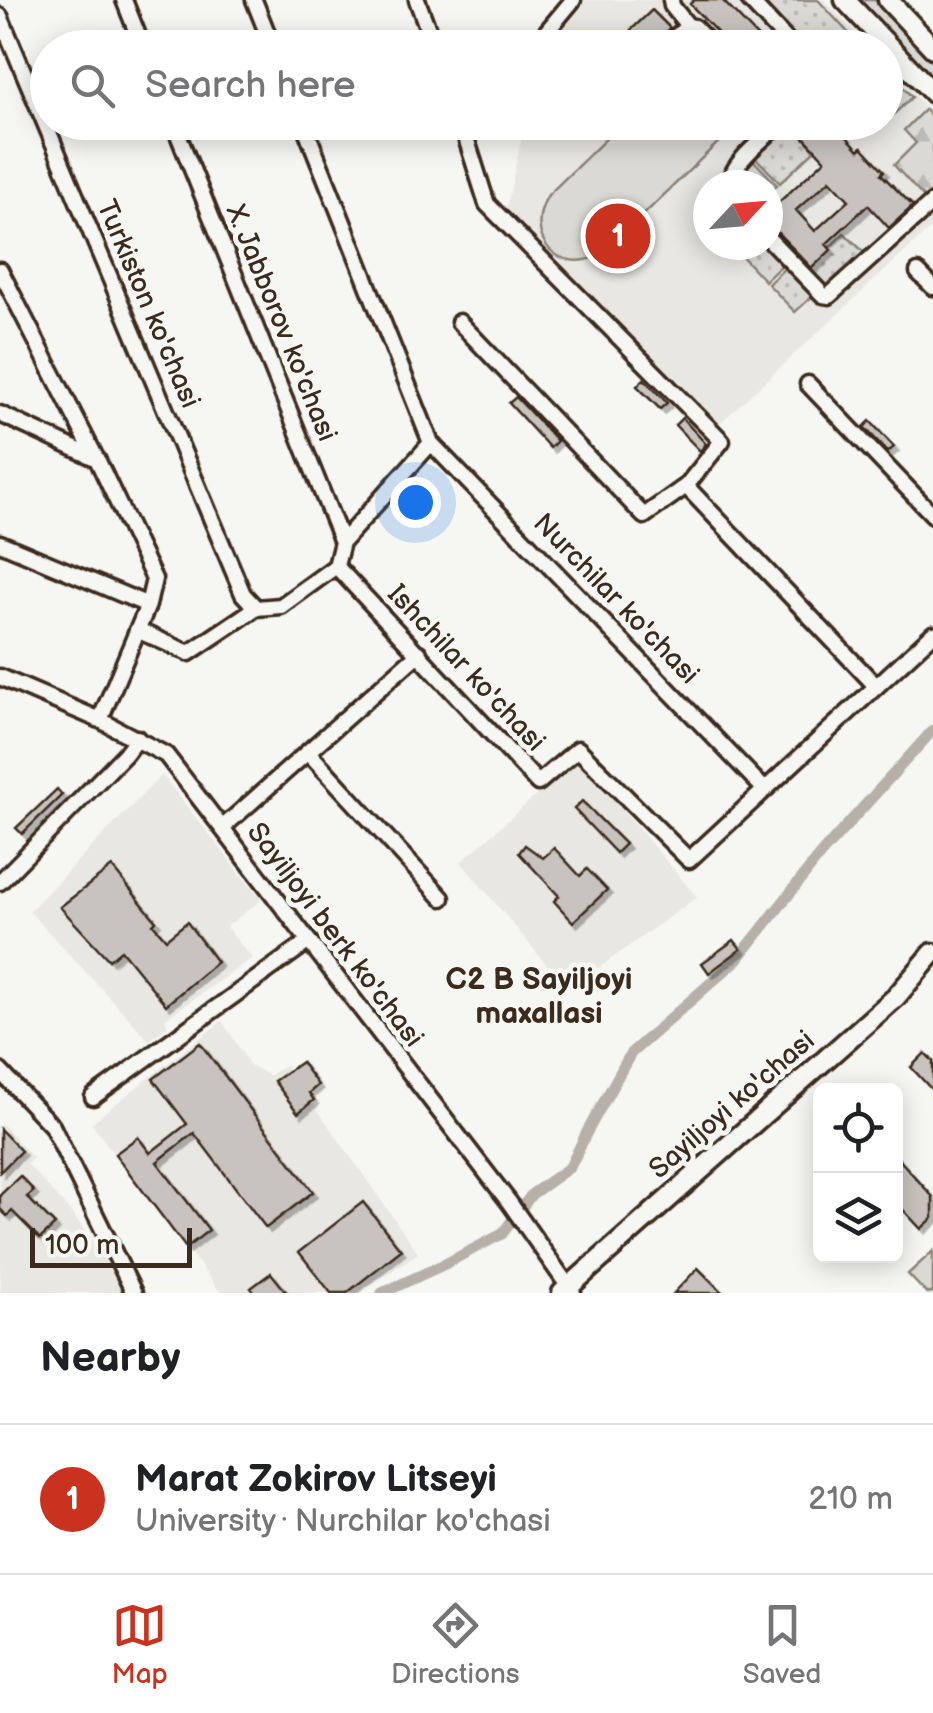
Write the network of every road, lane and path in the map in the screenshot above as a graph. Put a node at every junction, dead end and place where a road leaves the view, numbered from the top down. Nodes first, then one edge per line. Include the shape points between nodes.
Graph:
1 (124, 0) edge
2 (254, 0) edge
3 (417, 0) edge
4 (573, 0) edge
5 (671, 0) edge
6 (749, 0) edge
7 (845, 0) edge
8 (888, 0) edge
9 (0, 16) edge
10 (688, 26) junction
11 (136, 30) edge
12 (266, 30) edge
13 (428, 30) edge
14 (549, 30) edge
15 (683, 30) edge
16 (697, 30) edge
17 (777, 30) edge
18 (874, 30) edge
19 (933, 48) edge
20 (903, 61) edge
21 (30, 87) edge
22 (933, 93) edge
23 (52, 140) edge
24 (180, 140) edge
25 (310, 140) edge
26 (467, 140) edge
27 (763, 140) edge
28 (735, 170) edge
29 (933, 202) edge
30 (783, 254) edge
31 (0, 270) edge
32 (918, 272) dead end
33 (933, 288) edge
34 (459, 322) dead end
35 (808, 384) dead end
36 (0, 414) edge
37 (431, 443) junction
38 (96, 459) junction
39 (686, 486) junction
40 (933, 516) edge
41 (342, 542) junction
42 (0, 543) edge
43 (336, 566) junction
44 (148, 605) junction
45 (256, 608) junction
46 (138, 630) junction
47 (933, 634) edge
48 (419, 654) junction
49 (0, 677) edge
50 (876, 686) junction
51 (100, 720) junction
52 (137, 738) junction
53 (308, 752) junction
54 (765, 790) junction
55 (222, 828) junction
56 (0, 882) edge
57 (442, 898) dead end
58 (309, 941) junction
59 (933, 952) edge
60 (0, 1071) edge
61 (93, 1097) dead end
62 (568, 1291) edge
63 (134, 1293) edge

1 - 11 street
2 - 12 street
3 - 13 street
4 - 14 street
5 - 10 street
6 - 17 street
7 - 18 main road
8 - 19 main road
9 - 21 street, Turkiston ko'chasi
10 - 15 street
10 - 16 street
20 - 22 main road
23 - 45 street, Turkiston ko'chasi via 243,594
24 - 41 street, X. Jabborov ko'chasi
25 - 37 street
26 - 39 street via 486,204 722,441
27 - 28 street
29 - 30 street via 829,296
31 - 38 street
32 - 33 street
34 - 39 street via 644,516
35 - 40 street
36 - 38 street
37 - 41 street
37 - 54 street, Nurchilar ko'chasi
38 - 44 street via 154,579
39 - 50 street
41 - 43 street
42 - 44 street
43 - 45 street via 281,606
43 - 48 street, Ishchilar ko'chasi
44 - 46 street
45 - 46 street via 188,653
46 - 51 street
47 - 50 street
48 - 53 street
48 - 54 street, Ishchilar ko'chasi via 538,783 578,749 690,860
49 - 51 street, Sayiljoyi berk ko'chasi
50 - 54 street
51 - 52 street, Sayiljoyi berk ko'chasi
52 - 55 street, Sayiljoyi berk ko'chasi via 166,755
52 - 56 street
53 - 55 street
53 - 57 street
55 - 58 street, Sayiljoyi berk ko'chasi
58 - 61 street
58 - 62 street, Sayiljoyi berk ko'chasi via 533,1234
59 - 62 main road, Sayiljoyi ko'chasi via 896,997
60 - 63 street via 52,1126

